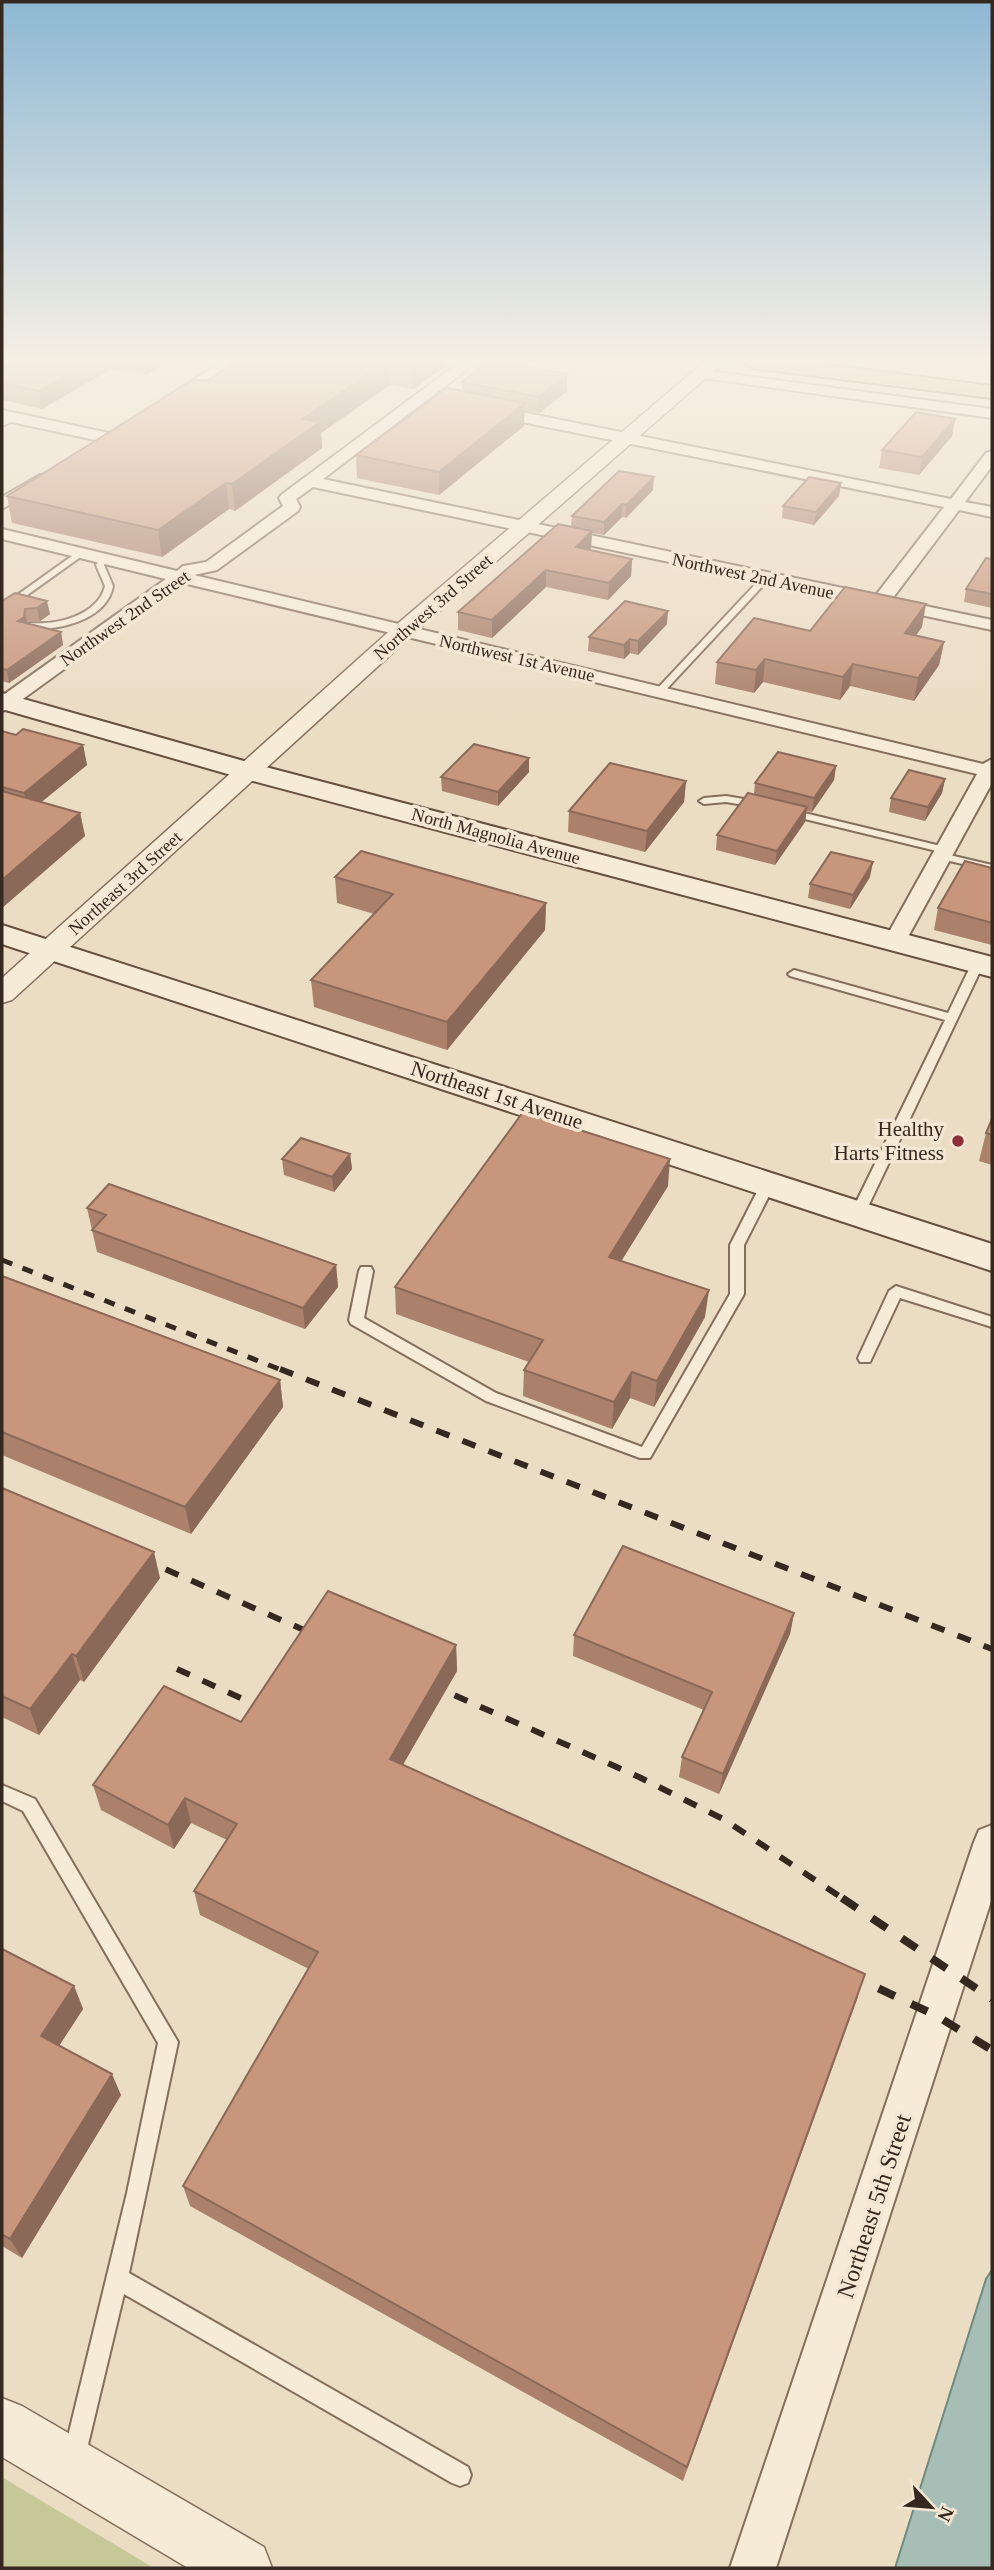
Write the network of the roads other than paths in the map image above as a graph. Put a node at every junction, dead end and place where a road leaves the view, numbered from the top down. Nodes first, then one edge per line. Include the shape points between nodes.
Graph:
1 (37, 482) edge
2 (308, 482) edge
3 (313, 482) edge
4 (576, 482) edge
5 (844, 482) edge
6 (971, 482) edge
7 (2, 504) edge
8 (953, 504) junction
9 (992, 512) edge
10 (525, 527) junction
11 (2, 534) edge
12 (82, 553) junction
13 (104, 558) junction
14 (179, 577) junction
15 (766, 578) junction
16 (880, 602) junction
17 (3, 616) edge
18 (992, 625) edge
19 (32, 626) edge
20 (403, 631) junction
21 (659, 692) junction
22 (3, 703) edge
23 (991, 769) edge
24 (248, 771) junction
25 (704, 801) dead end
26 (943, 853) junction
27 (992, 869) edge
28 (2, 934) edge
29 (895, 941) junction
30 (51, 950) junction
31 (985, 965) edge
32 (794, 974) dead end
33 (2, 994) edge
34 (952, 1018) junction
35 (768, 1184) junction
36 (858, 1213) junction
37 (992, 1258) edge
38 (366, 1271) dead end
39 (992, 1322) edge
40 (865, 1358) dead end
41 (2, 1793) edge
42 (992, 1842) edge
43 (117, 2278) junction
44 (2, 2426) edge
45 (72, 2467) junction
46 (460, 2474) dead end
47 (243, 2568) edge
48 (753, 2568) edge

1 - 7 street
2 - 14 street, Northwest 2nd Street via 287,498 292,507 211,566
3 - 10 street, Northwest 2nd Avenue
4 - 10 street, Northwest 3rd Street
5 - 8 street
6 - 8 street
8 - 9 street
8 - 16 street
10 - 15 street, Northwest 2nd Avenue
10 - 20 street, Northwest 3rd Street
11 - 12 street, Northwest 1st Avenue
12 - 13 street, Northwest 1st Avenue
12 - 17 lane
13 - 14 street, Northwest 1st Avenue
13 - 19 lane via 100,565 109,583 108,594 95,607 53,627
14 - 20 street, Northwest 1st Avenue
14 - 22 street, Northwest 2nd Street
15 - 16 street, Northwest 2nd Avenue
15 - 21 lane
16 - 18 street, Northwest 2nd Avenue
20 - 21 street, Northwest 1st Avenue
20 - 24 street, Northwest 3rd Street
21 - 23 street, Northwest 1st Avenue
22 - 24 main road, North Magnolia Avenue
23 - 26 street
24 - 29 main road, North Magnolia Avenue
24 - 30 street, Northeast 3rd Street
25 - 26 lane via 744,801
26 - 27 lane
26 - 29 street
28 - 30 main road, Northeast 1st Avenue
29 - 31 main road, North Magnolia Avenue
30 - 33 street, Northeast 3rd Street
30 - 35 main road, Northeast 1st Avenue
31 - 34 lane
32 - 34 lane
34 - 36 lane
35 - 36 main road, Northeast 1st Avenue
35 - 38 lane via 737,1245 737,1294 645,1454 491,1397 356,1320
36 - 37 main road, Northeast 1st Avenue
39 - 40 lane via 895,1291
41 - 43 lane via 29,1805 168,2042
42 - 48 street, Northeast 5th Street
43 - 45 lane
43 - 46 lane
44 - 45 street
45 - 47 street

